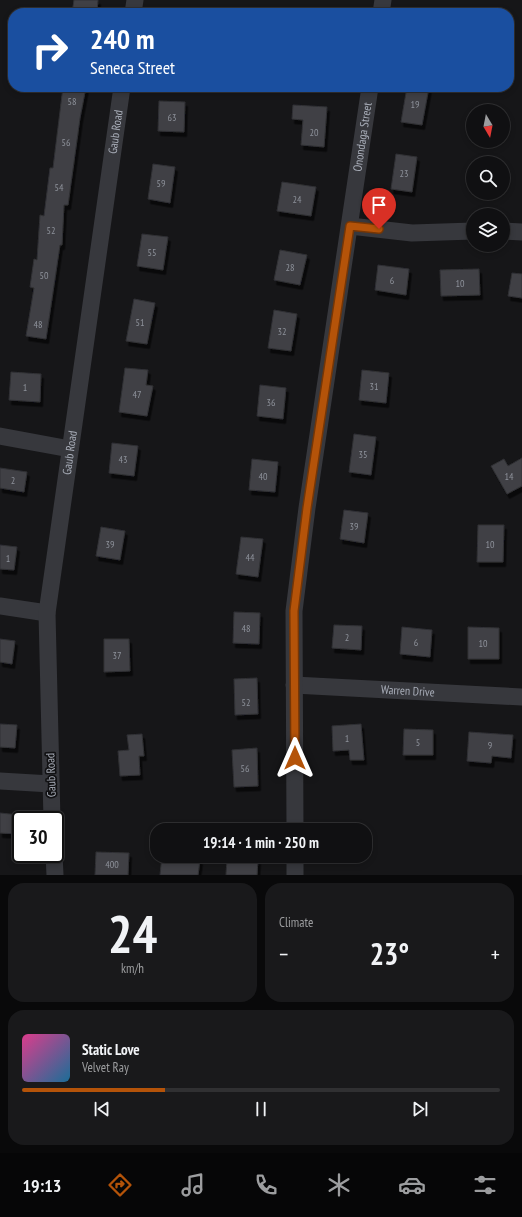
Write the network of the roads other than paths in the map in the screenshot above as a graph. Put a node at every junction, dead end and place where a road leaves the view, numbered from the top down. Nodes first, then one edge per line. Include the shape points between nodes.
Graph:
1 (121, 92) edge
2 (369, 92) edge
3 (350, 226) junction
4 (466, 231) edge
5 (510, 231) edge
6 (522, 232) edge
7 (0, 436) edge
8 (70, 449) junction
9 (0, 606) edge
10 (47, 613) junction
11 (294, 686) junction
12 (522, 697) edge
13 (0, 781) edge
14 (51, 784) junction
15 (52, 811) edge
16 (295, 823) edge
17 (54, 863) edge
18 (295, 863) edge
19 (55, 875) edge
20 (295, 875) edge

1 - 8 street, Gaub Road
2 - 3 street, Onondaga Street
3 - 4 street via 412,233
3 - 11 street, Onondaga Street via 294,611
5 - 6 street
7 - 8 street
8 - 10 street, Gaub Road
9 - 10 street
10 - 14 street, Gaub Road
11 - 12 street, Warren Drive
11 - 16 street, Onondaga Street
13 - 14 street
14 - 15 street, Gaub Road
17 - 19 street
18 - 20 street

